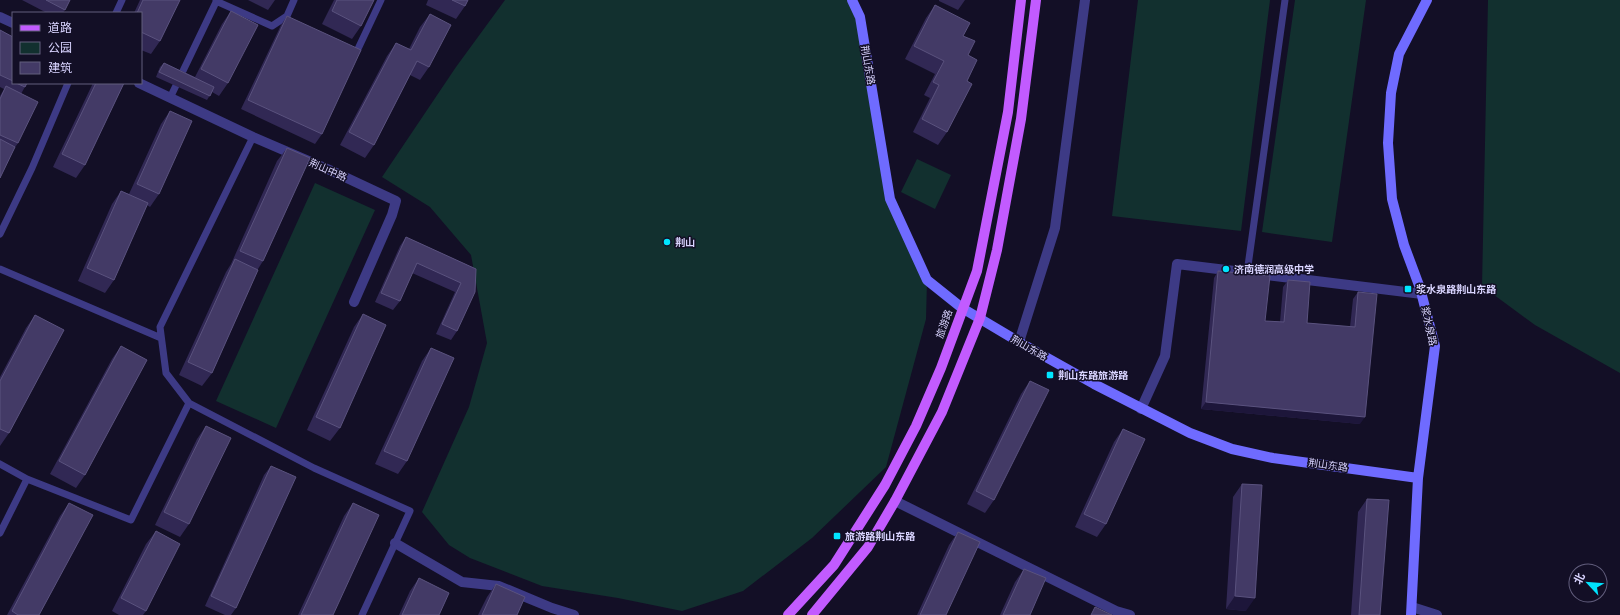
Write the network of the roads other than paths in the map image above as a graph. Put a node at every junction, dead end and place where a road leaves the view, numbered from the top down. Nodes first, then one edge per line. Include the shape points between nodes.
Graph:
1 (122, 0) edge
2 (294, 0) edge
3 (381, 0) edge
4 (852, 0) edge
5 (1021, 0) edge
6 (1036, 0) edge
7 (1085, 0) edge
8 (1285, 0) edge
9 (1427, 0) edge
10 (216, 1) edge
11 (116, 12) edge
12 (0, 17) edge
13 (12, 23) edge
14 (357, 51) edge
15 (68, 84) edge
16 (141, 84) edge
17 (170, 98) junction
18 (253, 137) junction
19 (0, 234) edge
20 (0, 269) edge
21 (1247, 272) junction
22 (1422, 294) junction
23 (354, 302) dead end
24 (962, 308) junction
25 (980, 318) junction
26 (161, 338) junction
27 (1020, 342) junction
28 (189, 403) junction
29 (1141, 409) junction
30 (0, 464) edge
31 (1418, 478) junction
32 (27, 479) junction
33 (895, 501) junction
34 (0, 533) edge
35 (395, 543) junction
36 (1412, 611) edge
37 (362, 615) edge
38 (574, 615) edge
39 (788, 615) edge
40 (812, 615) edge
41 (1130, 615) edge
42 (1437, 615) edge

1 - 11 lane
2 - 10 lane via 287,16 272,26
3 - 14 lane
4 - 24 street, 荆山东路 via 860,17 890,199 927,280
5 - 24 main road, 旅游路 via 1006,120 977,270
6 - 25 main road via 1021,119 997,250
7 - 27 street via 1056,228
8 - 21 lane
9 - 22 street, 浆水泉路 via 1399,54 1390,93 1388,143 1392,199 1404,245
10 - 17 lane
12 - 13 street
15 - 19 lane via 32,168
16 - 17 street, 荆山中路
17 - 18 street, 荆山中路
18 - 23 street, 荆山中路 via 396,201
18 - 26 lane via 160,327
20 - 26 lane
21 - 22 street
21 - 29 street via 1178,264 1165,356
22 - 31 street, 浆水泉路 via 1435,346
24 - 25 street, 荆山东路
24 - 39 main road, 旅游路 via 941,368 916,426 885,485 834,565
25 - 27 street, 荆山东路
25 - 33 main road via 942,412
26 - 28 lane via 166,374
27 - 29 street, 荆山东路
28 - 32 lane via 131,520
28 - 35 lane via 314,468 410,511
29 - 31 street, 荆山东路 via 1190,433 1232,449 1273,458
30 - 32 lane
31 - 36 street, 浆水泉路
32 - 34 lane
33 - 40 main road via 868,548
33 - 41 street via 1116,611
35 - 37 lane
35 - 38 street via 462,582 499,586
36 - 42 street

